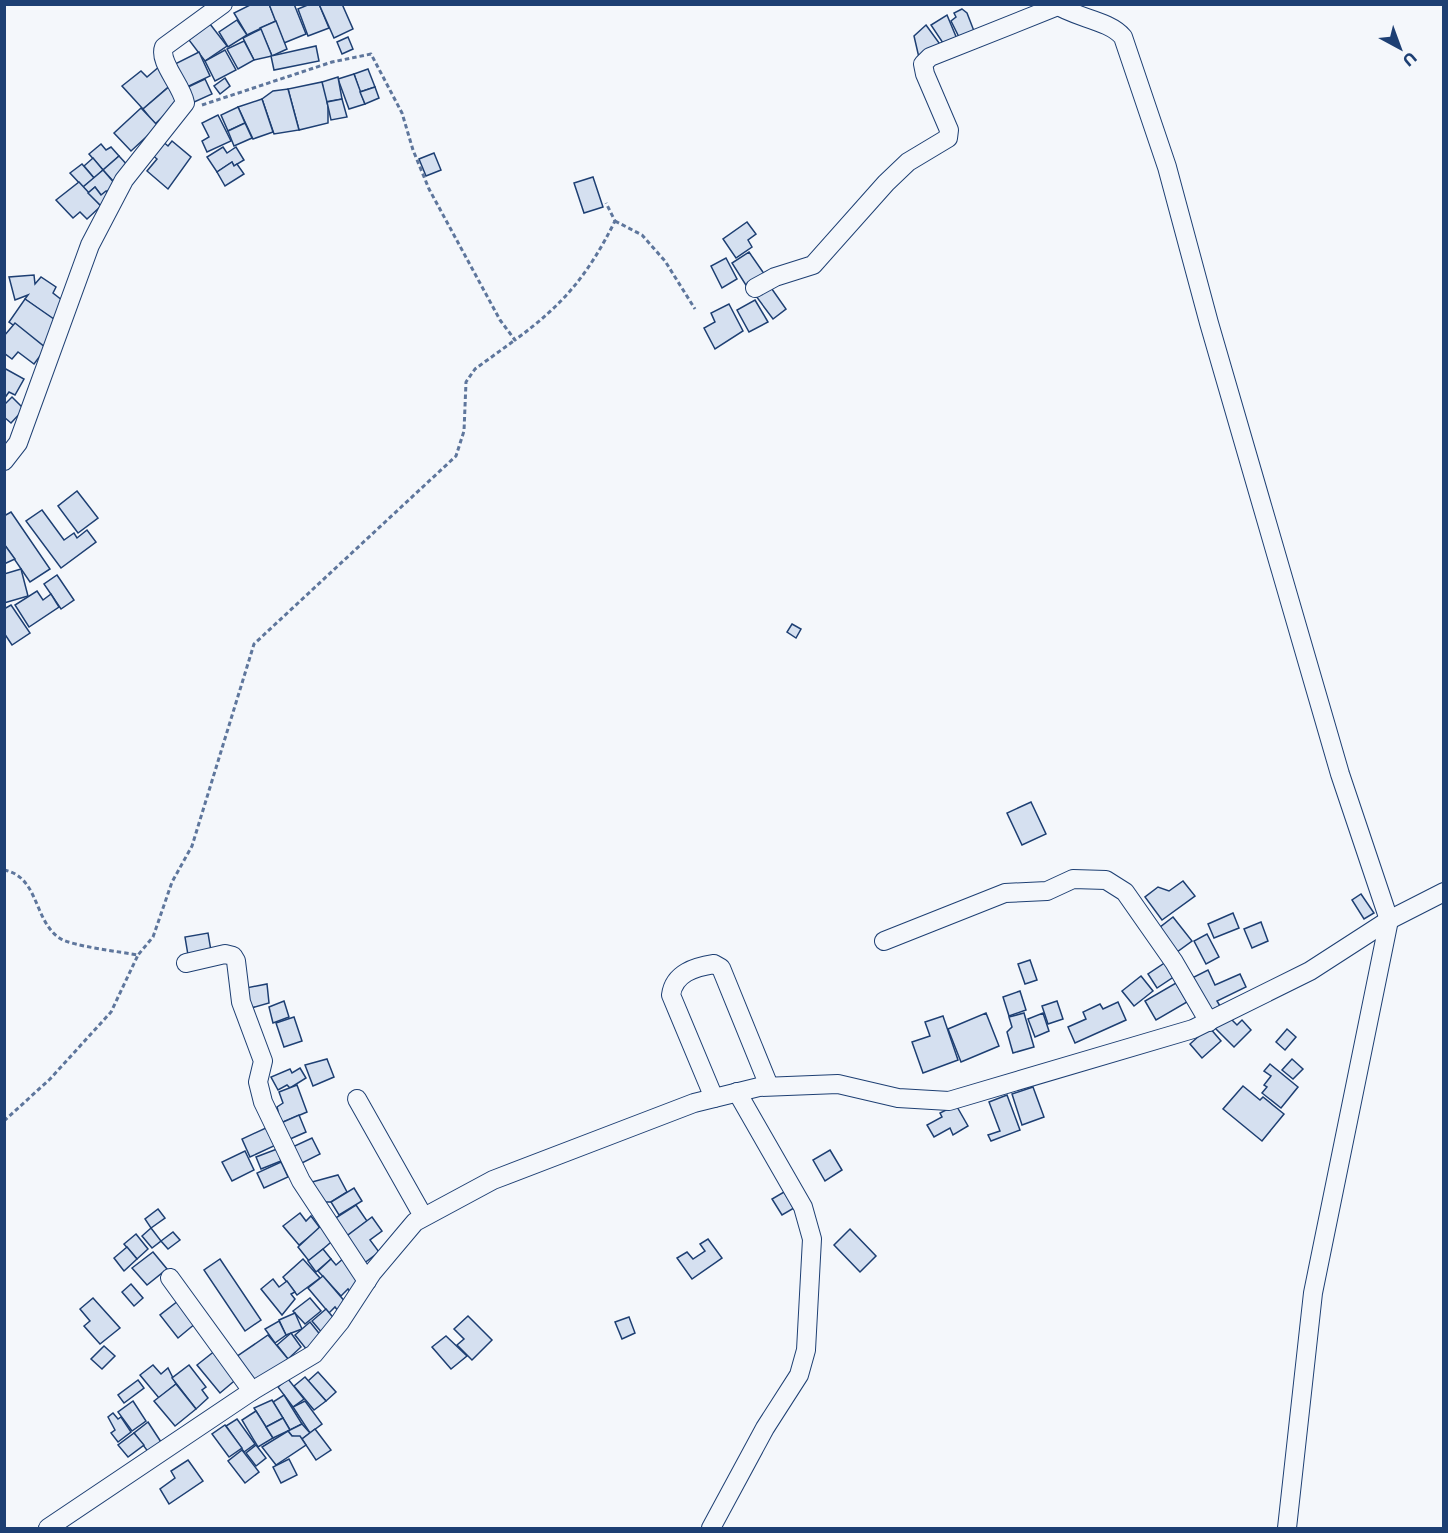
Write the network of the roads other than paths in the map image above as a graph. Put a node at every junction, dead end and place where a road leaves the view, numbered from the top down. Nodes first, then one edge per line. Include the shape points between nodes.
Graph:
1 (223, 4) edge
2 (1056, 5) edge
3 (755, 288) dead end
4 (4, 461) edge
5 (1443, 892) edge
6 (1389, 920) junction
7 (884, 941) dead end
8 (186, 963) dead end
9 (1209, 1022) junction
10 (769, 1086) junction
11 (737, 1092) junction
12 (357, 1098) dead end
13 (714, 1098) junction
14 (423, 1216) junction
15 (170, 1278) dead end
16 (367, 1281) junction
17 (252, 1391) junction
18 (48, 1528) edge
19 (711, 1528) edge
20 (1287, 1528) edge

1 - 4 street via 164,46 164,63 183,91 185,103 124,180 90,245 18,443
2 - 3 street via 930,57 923,64 925,74 949,130 948,138 900,169 813,265
2 - 6 street via 1074,16 1118,31 1127,47 1167,167 1340,774
5 - 6 street
6 - 9 street via 1310,971
6 - 20 street via 1313,1293
7 - 9 street via 1005,893 1047,891 1073,879 1106,880 1125,892 1174,962
8 - 16 street via 225,954 236,961 241,1002 263,1062 258,1082 263,1102 301,1181
9 - 10 street via 949,1101 898,1098 838,1084
10 - 11 street
10 - 13 street via 721,969 714,964 699,966 677,979 671,995
11 - 13 street
11 - 19 street via 803,1207 812,1239 806,1350 799,1375 765,1428
12 - 14 street
13 - 14 street via 493,1180
14 - 16 street
15 - 17 street
16 - 17 street via 314,1354
17 - 18 street

